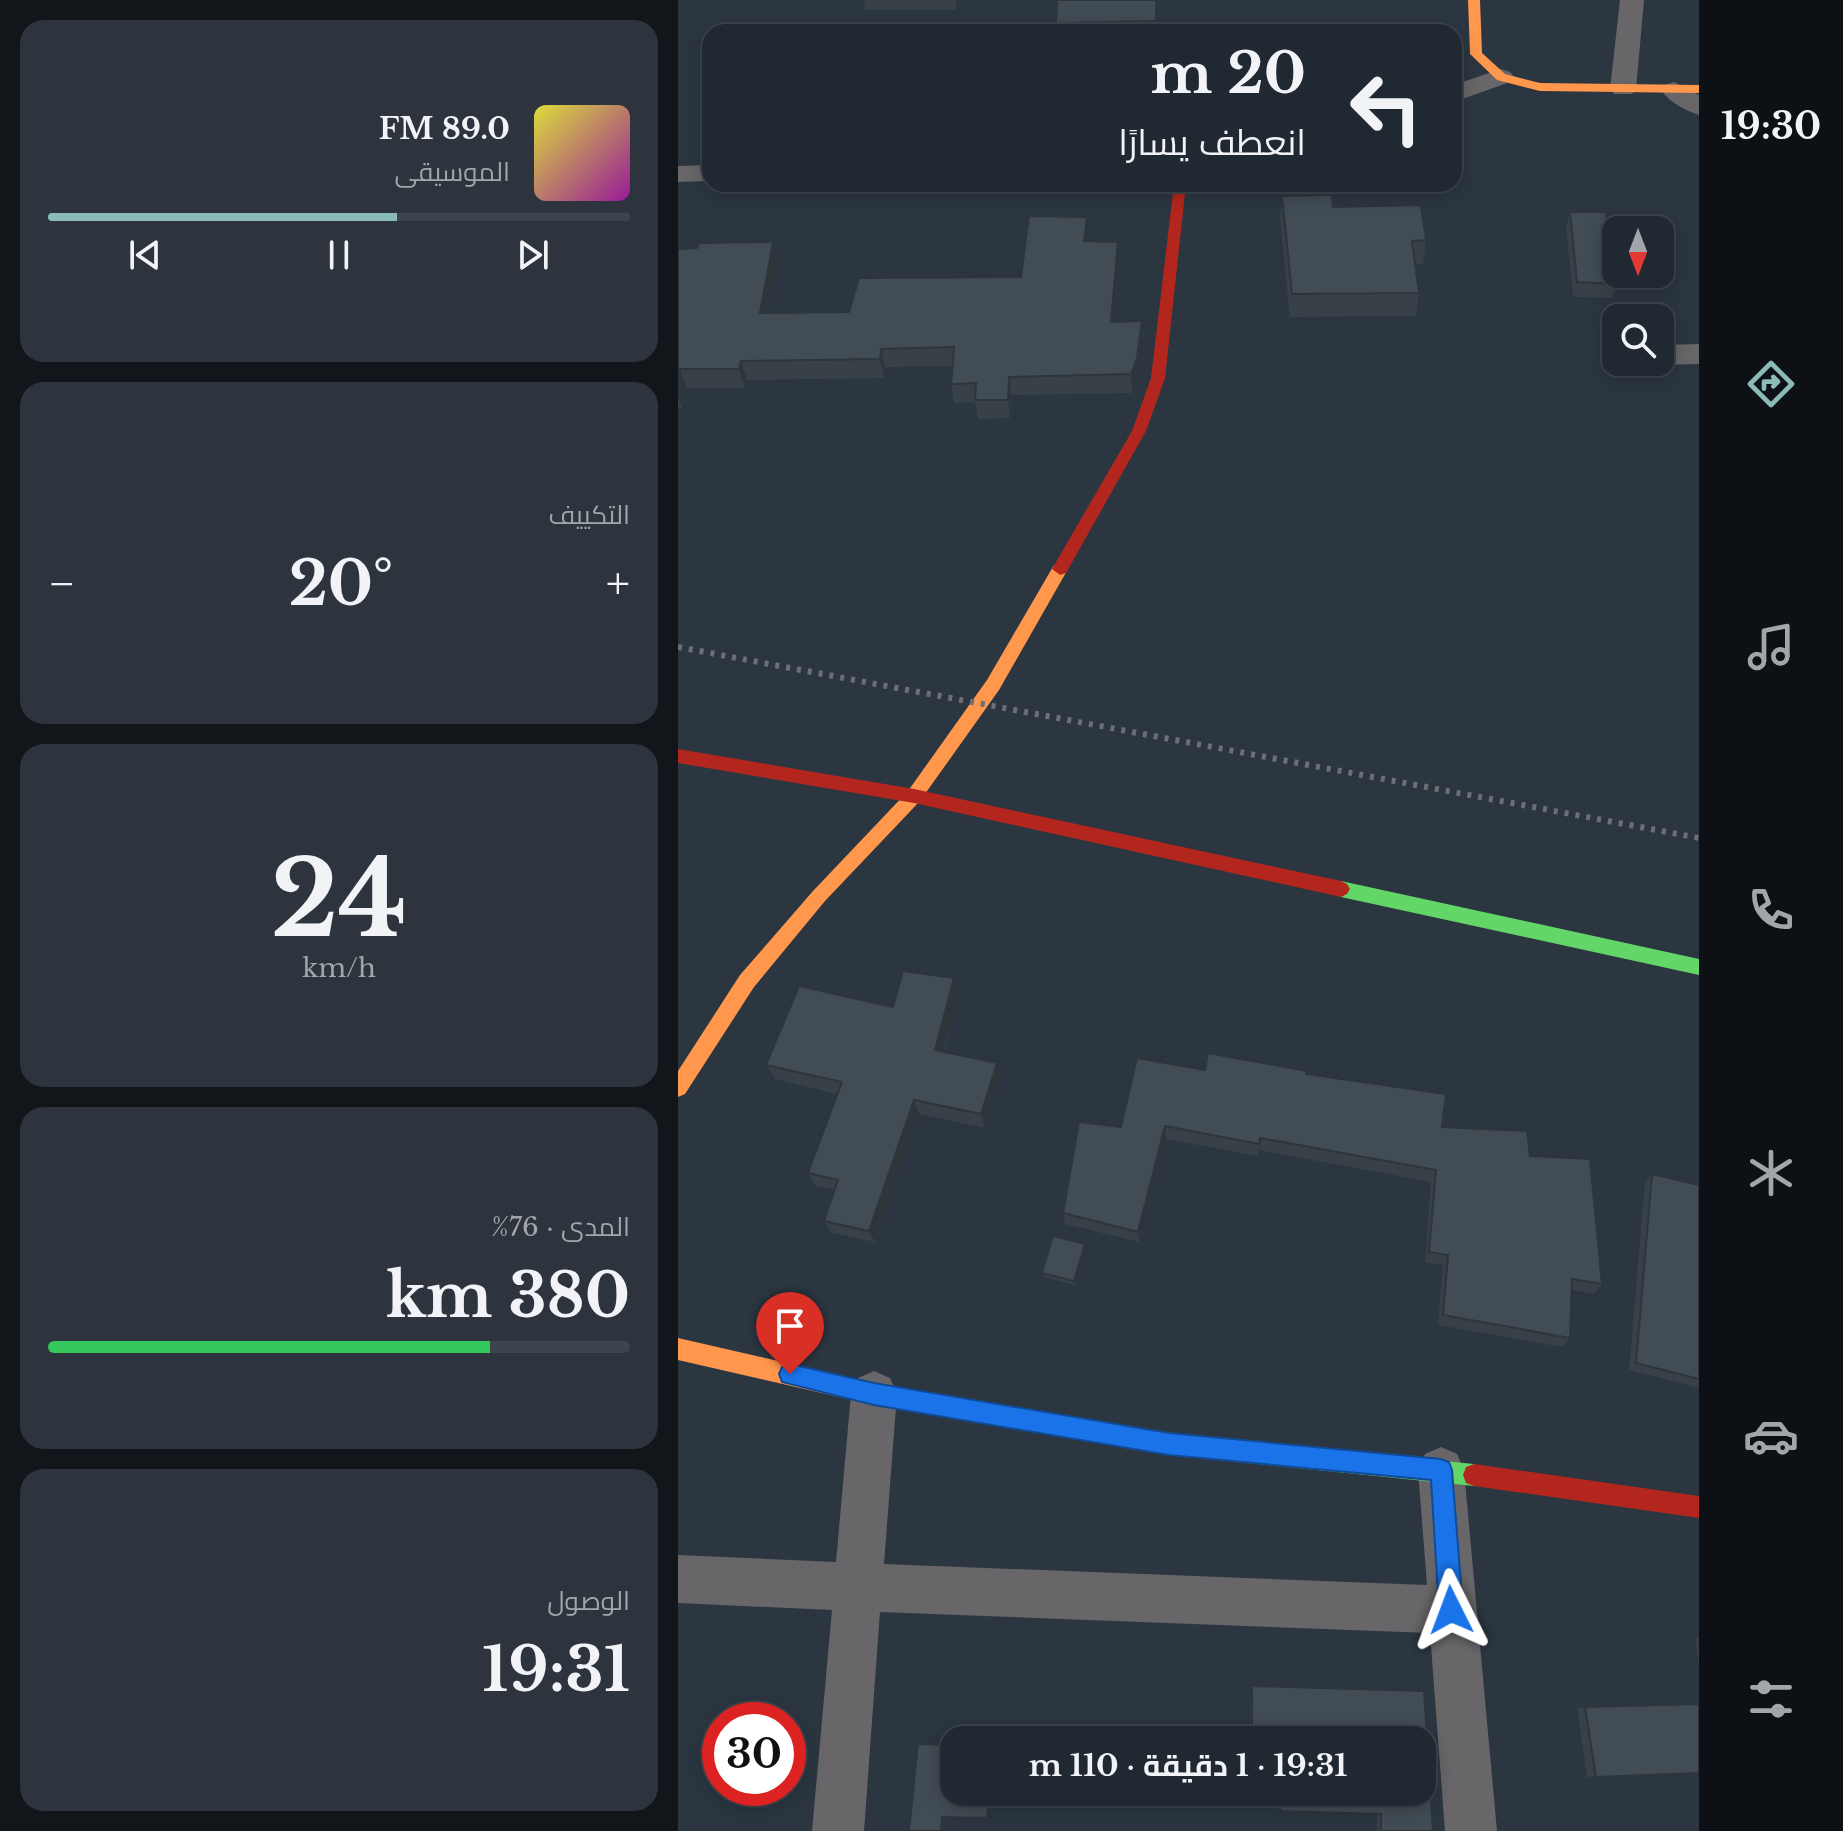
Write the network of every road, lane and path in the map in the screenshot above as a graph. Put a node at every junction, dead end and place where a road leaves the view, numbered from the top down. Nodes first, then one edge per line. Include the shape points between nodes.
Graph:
1 (1474, 0) edge
2 (1632, 0) edge
3 (1501, 77) junction
4 (1623, 89) junction
5 (1686, 90) edge
6 (1462, 91) edge
7 (1699, 107) edge
8 (702, 173) edge
9 (678, 174) edge
10 (1179, 192) edge
11 (1699, 354) edge
12 (1674, 355) edge
13 (678, 756) edge
14 (914, 796) junction
15 (1699, 967) edge
16 (678, 1088) edge
17 (678, 1349) edge
18 (874, 1394) junction
19 (1441, 1470) junction
20 (1699, 1507) edge
21 (678, 1579) edge
22 (860, 1586) junction
23 (1451, 1610) junction
24 (838, 1831) edge
25 (1471, 1831) edge

1 - 3 street via 1476,54
2 - 4 street
3 - 4 street via 1540,87
3 - 6 street
4 - 5 street
5 - 7 street
8 - 9 street
10 - 14 street via 1158,378 1139,431 993,685
11 - 12 street
13 - 14 street
14 - 15 street
14 - 16 street via 747,981
17 - 18 street
18 - 19 street via 1169,1444
18 - 22 street
19 - 20 street
19 - 23 street
21 - 22 street
22 - 23 street
22 - 24 street
23 - 25 street

